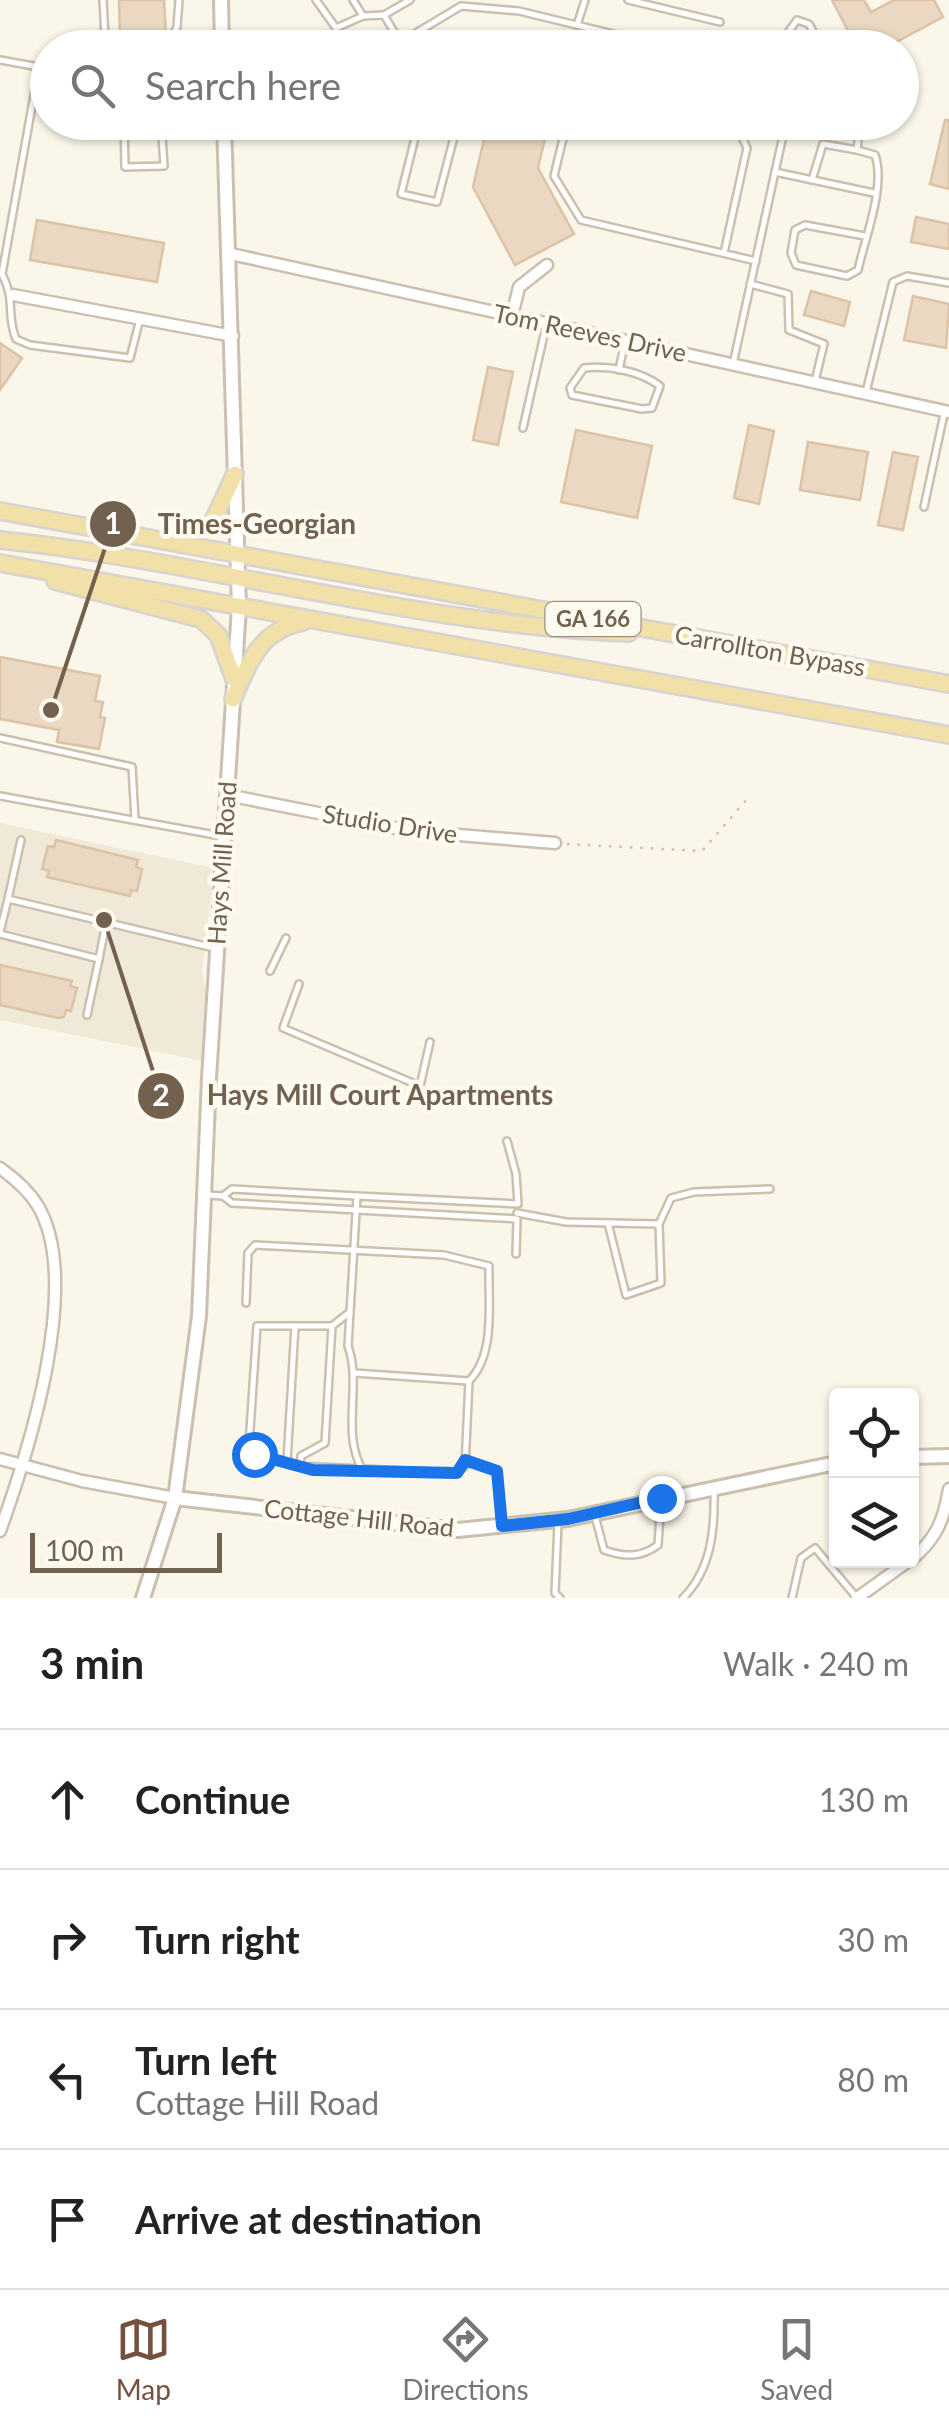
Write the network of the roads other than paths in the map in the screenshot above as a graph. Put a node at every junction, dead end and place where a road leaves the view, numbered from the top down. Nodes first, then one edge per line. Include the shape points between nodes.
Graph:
1 (103, 0) edge
2 (179, 0) edge
3 (221, 0) edge
4 (316, 0) edge
5 (353, 0) edge
6 (410, 0) edge
7 (449, 0) edge
8 (585, 0) edge
9 (628, 0) edge
10 (454, 10) junction
11 (384, 14) junction
12 (363, 16) junction
13 (720, 22) dead end
14 (577, 25) junction
15 (105, 30) edge
16 (176, 30) edge
17 (222, 30) edge
18 (393, 30) edge
19 (421, 30) edge
20 (597, 30) edge
21 (790, 30) edge
22 (812, 30) edge
23 (0, 60) edge
24 (30, 65) edge
25 (30, 117) edge
26 (124, 140) edge
27 (162, 140) edge
28 (225, 140) edge
29 (415, 140) edge
30 (454, 140) edge
31 (563, 140) edge
32 (743, 140) edge
33 (782, 140) edge
34 (858, 140) edge
35 (857, 150) junction
36 (775, 172) junction
37 (812, 180) junction
38 (874, 193) junction
39 (865, 236) junction
40 (724, 253) junction
41 (231, 254) junction
42 (756, 260) junction
43 (547, 264) dead end
44 (949, 282) edge
45 (750, 284) junction
46 (13, 295) junction
47 (512, 316) junction
48 (140, 319) junction
49 (547, 324) junction
50 (233, 336) junction
51 (626, 341) junction
52 (732, 364) junction
53 (619, 370) junction
54 (814, 382) junction
55 (866, 394) junction
56 (947, 411) edge
57 (523, 428) dead end
58 (235, 474) junction
59 (924, 508) dead end
60 (0, 511) edge
61 (0, 540) edge
62 (169, 541) junction
63 (238, 552) junction
64 (4, 564) edge
65 (239, 581) junction
66 (240, 606) junction
67 (313, 620) junction
68 (697, 637) junction
69 (234, 678) junction
70 (949, 684) edge
71 (233, 698) junction
72 (949, 735) edge
73 (0, 738) edge
74 (227, 794) junction
75 (0, 796) edge
76 (135, 820) junction
77 (224, 836) junction
78 (22, 840) dead end
79 (555, 844) road end
80 (8, 899) junction
81 (106, 922) junction
82 (0, 933) edge
83 (286, 938) dead end
84 (216, 949) junction
85 (98, 959) junction
86 (270, 970) dead end
87 (299, 984) dead end
88 (87, 1015) dead end
89 (430, 1042) dead end
90 (508, 1141) dead end
91 (0, 1168) edge
92 (770, 1189) dead end
93 (204, 1194) junction
94 (223, 1196) junction
95 (356, 1196) junction
96 (518, 1204) junction
97 (356, 1211) junction
98 (517, 1216) junction
99 (608, 1224) junction
100 (660, 1224) junction
101 (357, 1249) junction
102 (516, 1254) dead end
103 (246, 1303) dead end
104 (350, 1312) junction
105 (295, 1326) junction
106 (332, 1326) junction
107 (355, 1373) junction
108 (469, 1381) junction
109 (949, 1456) edge
110 (919, 1457) edge
111 (0, 1460) edge
112 (465, 1460) junction
113 (287, 1462) junction
114 (829, 1463) edge
115 (24, 1466) junction
116 (300, 1466) junction
117 (362, 1468) junction
118 (714, 1486) junction
119 (949, 1488) edge
120 (175, 1498) junction
121 (661, 1498) junction
122 (594, 1513) junction
123 (558, 1520) junction
124 (502, 1526) junction
125 (0, 1531) edge
126 (919, 1553) edge
127 (900, 1568) edge
128 (142, 1598) edge
129 (560, 1598) edge
130 (683, 1598) edge
131 (792, 1598) edge
132 (857, 1598) edge

1 - 15 lane
2 - 16 lane
3 - 17 street
4 - 12 lane via 336,28
5 - 12 lane
6 - 11 lane
7 - 10 lane
8 - 14 lane
9 - 13 lane
10 - 14 lane via 520,11
10 - 19 lane
11 - 12 lane
11 - 18 lane
14 - 20 lane
21 - 22 lane via 797,20
23 - 24 lane
25 - 46 lane via 2,274
26 - 27 lane via 124,167 164,166
28 - 41 street, Hays Mill Road
29 - 30 lane via 402,194 438,202
31 - 40 lane via 554,176 581,220
32 - 40 lane
33 - 36 lane
34 - 35 lane
35 - 37 lane via 823,144
35 - 38 lane via 874,155 880,168
36 - 37 lane
36 - 42 lane
37 - 38 lane
38 - 39 lane
39 - 39 lane via 858,270 847,276 796,265 791,253 795,230 805,225
40 - 42 lane
41 - 47 street, Tom Reeves Drive
41 - 50 street, Hays Mill Road
42 - 45 lane
43 - 47 street via 518,287
44 - 55 lane via 917,276 892,282
45 - 52 lane
45 - 54 lane via 788,294 792,334 824,344
46 - 48 street
46 - 48 lane via 11,326 16,339 30,345 130,358
47 - 49 street, Tom Reeves Drive
48 - 50 street
49 - 51 street, Tom Reeves Drive
49 - 57 lane
50 - 58 street, Hays Mill Road
51 - 52 street, Tom Reeves Drive
51 - 53 lane
52 - 54 street, Tom Reeves Drive
53 - 53 lane via 584,368 572,394 652,408 660,386
54 - 55 street, Tom Reeves Drive
55 - 56 street, Tom Reeves Drive
56 - 59 lane
58 - 62 main road via 212,523
58 - 63 street, Hays Mill Road
60 - 62 main road, Carrollton Bypass / GA 166
61 - 65 main road
62 - 63 main road, Carrollton Bypass / GA 166
63 - 65 street, Hays Mill Road
63 - 68 main road, Carrollton Bypass / GA 166
64 - 66 main road, Carrollton Bypass / GA 166
64 - 69 main road via 201,619 218,635
65 - 66 street, Hays Mill Road
65 - 68 main road via 411,611
66 - 67 main road, Carrollton Bypass / GA 166
66 - 69 street, Hays Mill Road
67 - 71 main road via 282,626 259,644
67 - 72 main road, Carrollton Bypass / GA 166
68 - 70 main road, Carrollton Bypass / GA 166
69 - 71 street, Hays Mill Road
71 - 74 street, Hays Mill Road
73 - 76 lane via 132,767
74 - 77 street, Hays Mill Road
74 - 79 street, Studio Drive via 410,830
75 - 76 lane
76 - 77 lane
77 - 84 street, Hays Mill Road
78 - 80 lane
80 - 81 lane
80 - 82 lane
81 - 84 lane
81 - 85 lane
82 - 85 lane
83 - 86 lane
84 - 93 street, Hays Mill Road
85 - 88 lane
87 - 89 lane via 283,1028 420,1086
90 - 96 lane
91 - 115 street via 39,1208 53,1270 46,1375
92 - 100 lane via 671,1198
93 - 94 lane
93 - 120 street, Hays Mill Road via 198,1316
94 - 95 lane via 232,1190
94 - 97 lane via 232,1203
95 - 96 lane
95 - 97 lane
96 - 98 lane
97 - 98 lane
97 - 101 lane
98 - 99 lane
98 - 102 lane
99 - 100 lane
99 - 100 lane via 626,1295 661,1283
101 - 103 lane via 254,1244
101 - 104 lane
101 - 108 lane via 444,1254 489,1266 488,1330 480,1369
104 - 106 lane
104 - 107 lane
105 - 106 lane
105 - 113 lane
105 - 113 lane via 256,1326 249,1445 254,1454
106 - 116 lane via 325,1443 300,1456
107 - 108 lane
107 - 117 lane via 352,1452
108 - 112 lane
109 - 110 street
111 - 115 street
112 - 117 lane via 457,1473
112 - 124 lane via 497,1471
113 - 116 lane
114 - 118 street, Cottage Hill Road
115 - 120 street
115 - 125 street
116 - 117 lane
118 - 121 street, Cottage Hill Road
118 - 130 lane via 708,1554
119 - 126 street via 945,1516
120 - 124 street, Cottage Hill Road via 458,1530
120 - 128 street, Hays Mill Road
121 - 122 street, Cottage Hill Road
121 - 122 lane via 658,1545 645,1555 604,1550
122 - 123 street, Cottage Hill Road
123 - 124 street, Cottage Hill Road
123 - 129 lane
127 - 132 street
131 - 132 lane via 801,1558 815,1548

